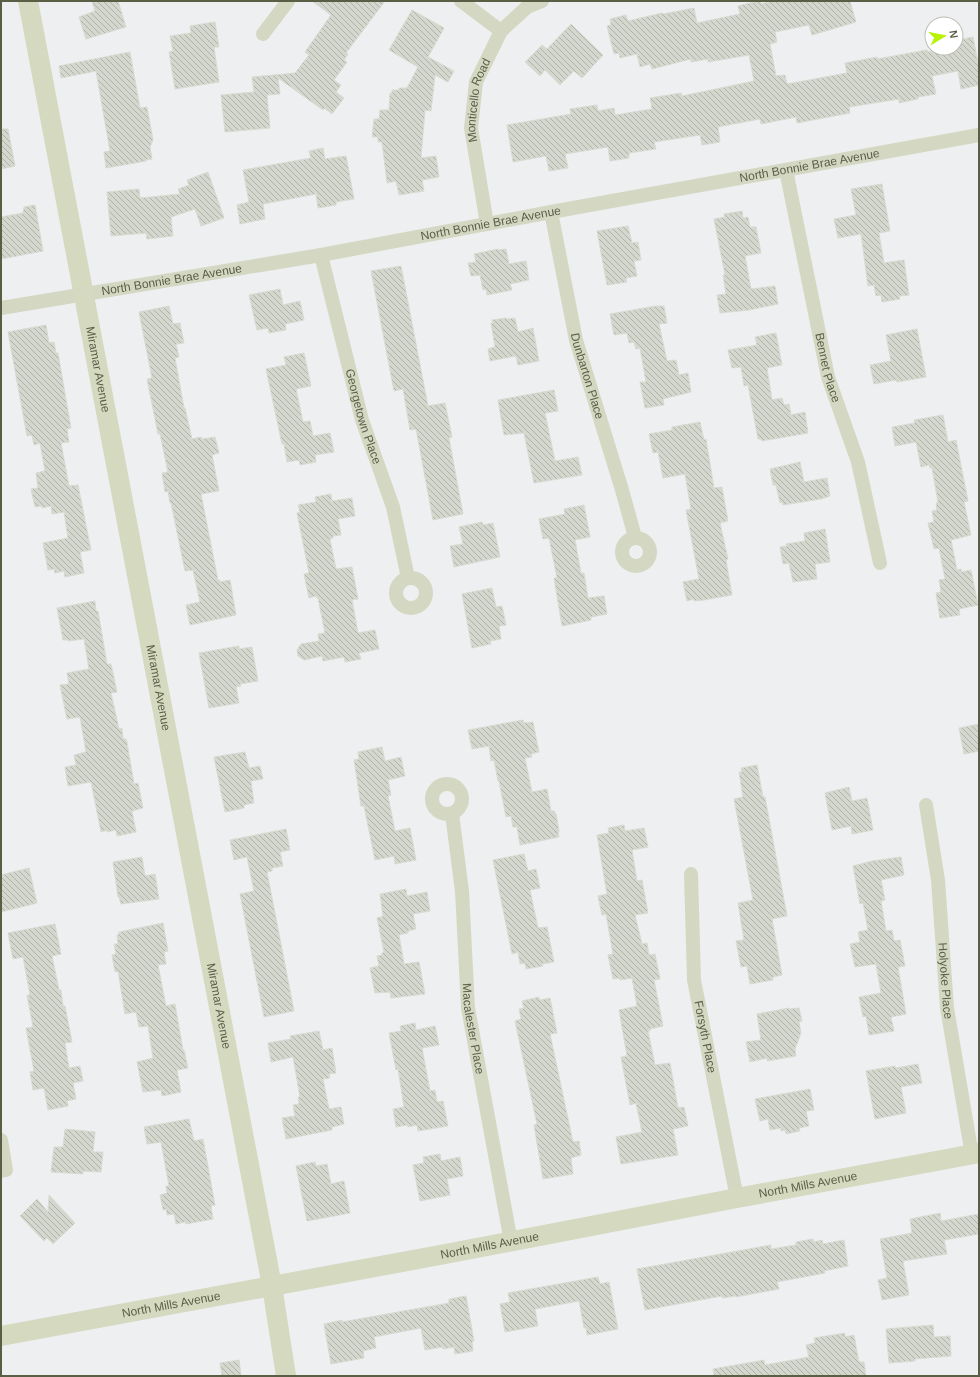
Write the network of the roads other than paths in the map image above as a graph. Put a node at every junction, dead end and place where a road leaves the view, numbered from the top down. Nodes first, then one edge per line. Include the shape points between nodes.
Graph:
1 (28, 1) edge
2 (288, 1) edge
3 (461, 1) edge
4 (542, 1) edge
5 (502, 31) junction
6 (263, 34) dead end
7 (979, 135) edge
8 (786, 170) junction
9 (551, 212) junction
10 (487, 224) junction
11 (321, 255) junction
12 (83, 294) junction
13 (1, 308) edge
14 (635, 537) dead end
15 (880, 564) dead end
16 (408, 578) dead end
17 (926, 805) dead end
18 (452, 814) dead end
19 (691, 874) dead end
20 (1, 1140) edge
21 (975, 1154) edge
22 (4, 1171) edge
23 (737, 1198) junction
24 (511, 1242) junction
25 (272, 1286) junction
26 (1, 1336) edge
27 (286, 1376) edge

1 - 12 street, Miramar Avenue
2 - 6 street
3 - 5 street
4 - 5 street, Monticello Road via 527,7
5 - 10 street, Monticello Road via 476,82 471,128
7 - 8 street, North Bonnie Brae Avenue
8 - 9 street, North Bonnie Brae Avenue
8 - 15 street, Bennet Place via 828,377 858,462
9 - 10 street, North Bonnie Brae Avenue
9 - 14 street, Dunbarton Place via 576,340
10 - 11 street, North Bonnie Brae Avenue
11 - 12 street, North Bonnie Brae Avenue
11 - 16 street, Georgetown Place via 362,420 393,507
12 - 13 street, North Bonnie Brae Avenue
12 - 25 street, Miramar Avenue
17 - 21 street, Holyoke Place via 938,880 947,1008
18 - 24 street, Macalester Place via 462,890 468,1008
19 - 23 street, Forsyth Place via 694,980
20 - 22 street
21 - 23 street, North Mills Avenue
23 - 24 street, North Mills Avenue
24 - 25 street, North Mills Avenue
25 - 26 street, North Mills Avenue
25 - 27 street, Miramar Avenue

